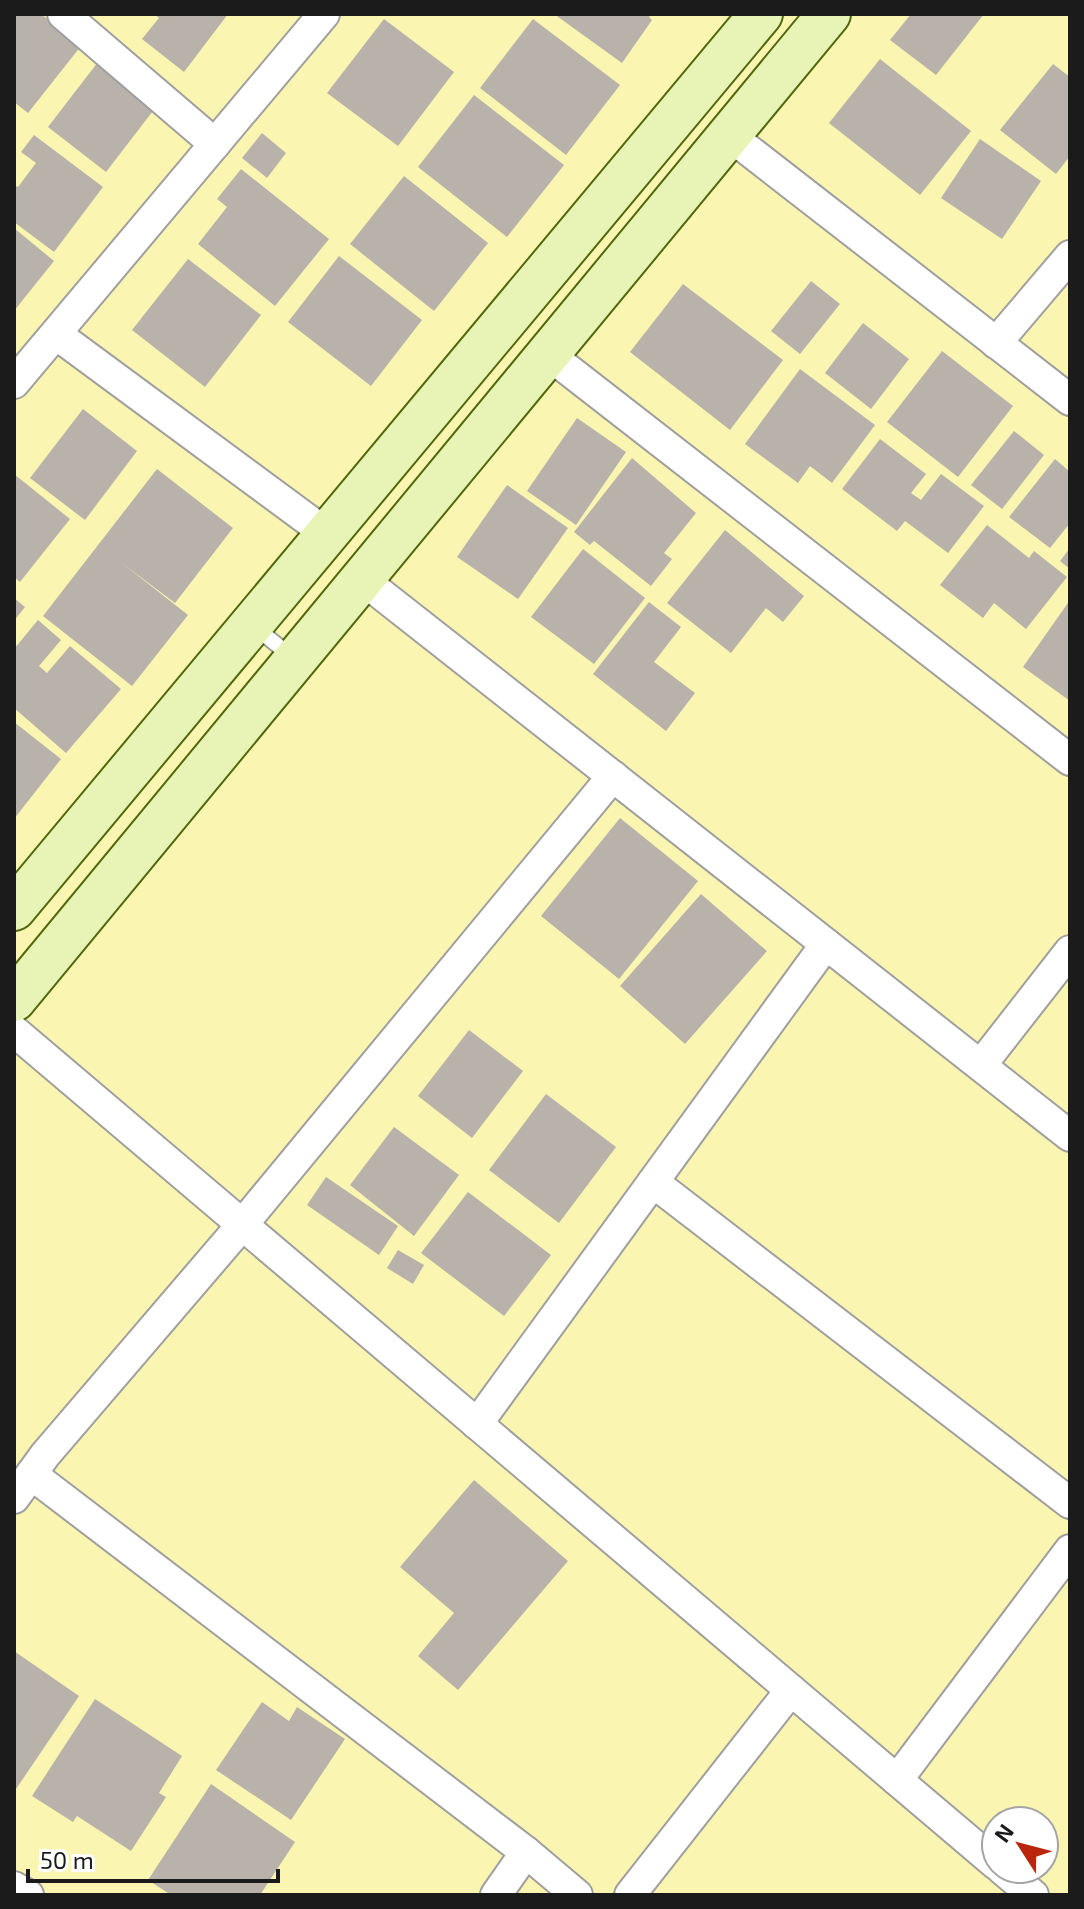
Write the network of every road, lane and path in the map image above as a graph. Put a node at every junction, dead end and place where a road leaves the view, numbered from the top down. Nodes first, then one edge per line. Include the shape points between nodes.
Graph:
1 (63, 14) edge
2 (324, 14) edge
3 (761, 14) edge
4 (829, 14) edge
5 (729, 135) junction
6 (215, 144) junction
7 (1070, 256) edge
8 (56, 334) junction
9 (996, 343) junction
10 (548, 354) junction
11 (14, 383) edge
12 (1070, 400) edge
13 (327, 534) junction
14 (362, 579) junction
15 (252, 624) junction
16 (296, 660) junction
17 (1070, 760) edge
18 (613, 776) junction
19 (14, 909) edge
20 (826, 944) junction
21 (1070, 951) edge
22 (14, 1000) edge
23 (14, 1031) edge
24 (981, 1065) junction
25 (1070, 1136) edge
26 (653, 1182) junction
27 (242, 1225) junction
28 (477, 1424) junction
29 (23, 1486) edge
30 (1070, 1503) edge
31 (1068, 1558) edge
32 (791, 1690) junction
33 (897, 1780) junction
34 (980, 1850) edge
35 (526, 1852) junction
36 (14, 1887) edge
37 (28, 1895) edge
38 (496, 1895) edge
39 (577, 1895) edge
40 (630, 1895) edge

1 - 6 street
2 - 6 street
3 - 13 street
4 - 5 street
5 - 9 street
5 - 10 street
6 - 8 street
7 - 9 street
8 - 11 street
8 - 13 street
9 - 12 street
10 - 14 street
10 - 17 street
13 - 15 street
14 - 16 street
14 - 18 street
15 - 16 lane
15 - 19 street
16 - 22 street
18 - 20 street
18 - 27 street
20 - 24 street
20 - 26 street
21 - 24 street
23 - 27 street
24 - 25 street
26 - 28 street
26 - 30 street
27 - 28 street
27 - 29 street
28 - 32 street
29 - 35 street
31 - 33 street
32 - 33 street
32 - 40 street
33 - 34 street
35 - 38 street
35 - 39 street
36 - 37 street

